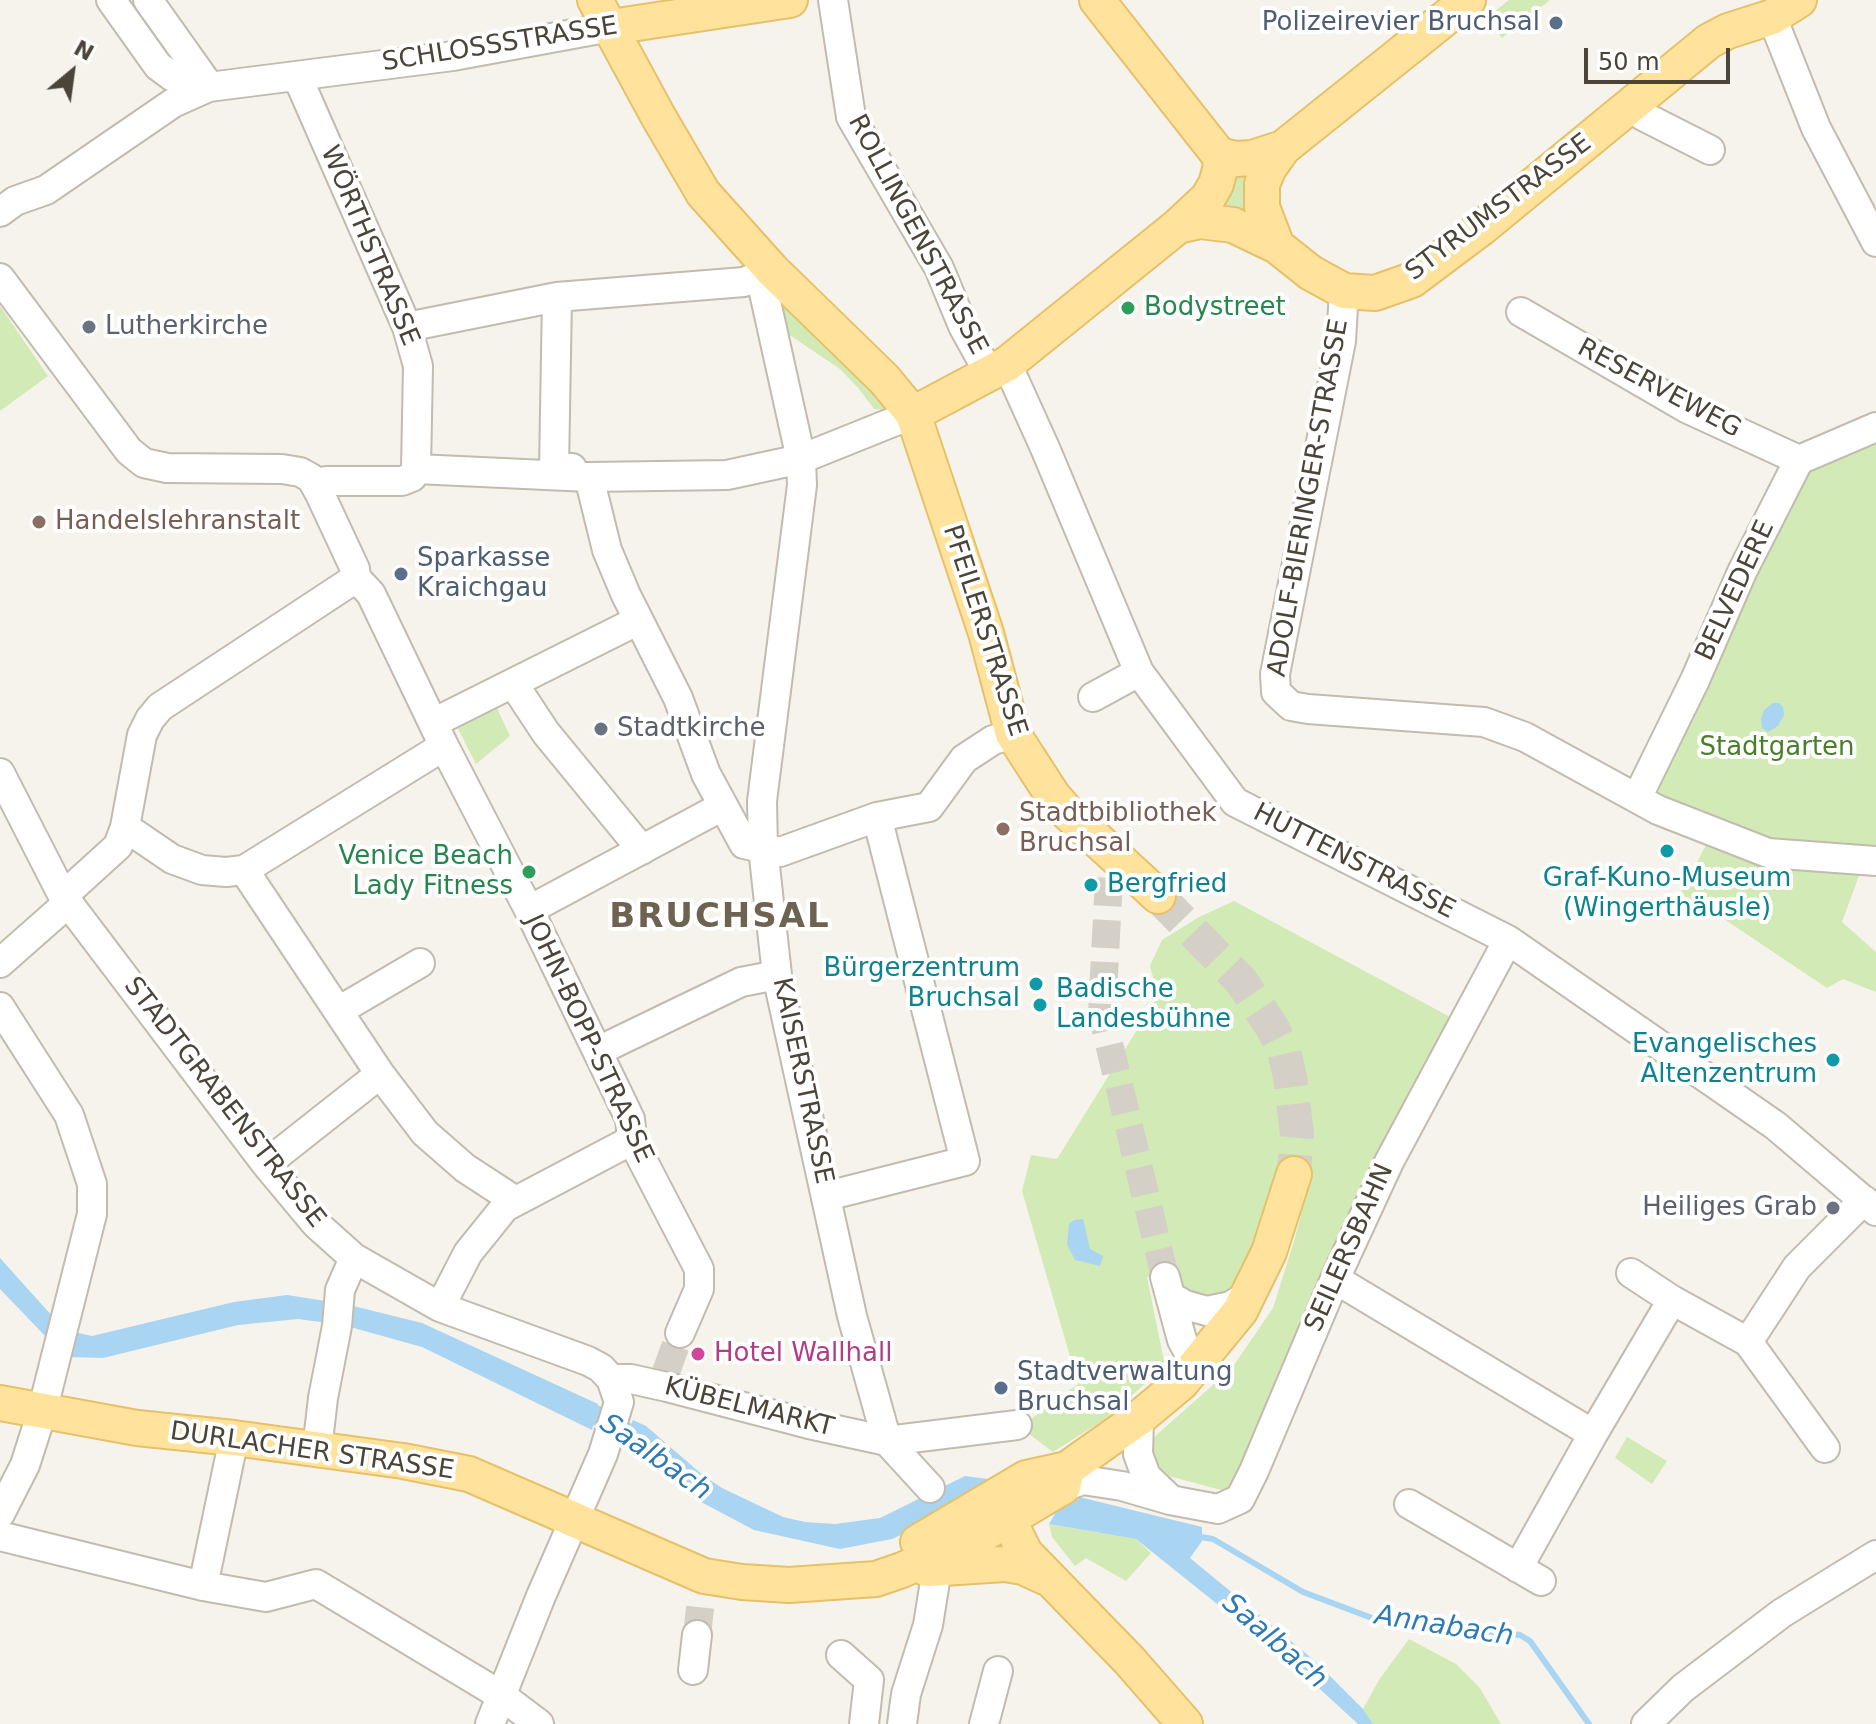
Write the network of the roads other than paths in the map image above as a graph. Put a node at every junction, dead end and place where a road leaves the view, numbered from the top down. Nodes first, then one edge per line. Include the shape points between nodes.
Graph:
1 (111, 0) edge
2 (148, 0) edge
3 (790, 0) edge
4 (833, 0) edge
5 (1097, 0) edge
6 (1452, 5) edge
7 (1786, 9) edge
8 (603, 14) edge
9 (297, 76) junction
10 (203, 79) junction
11 (1633, 104) junction
12 (1283, 148) junction
13 (1710, 150) dead end
14 (1219, 155) junction
15 (0, 212) edge
16 (1178, 226) junction
17 (1876, 242) edge
18 (1277, 246) junction
19 (772, 270) junction
20 (0, 278) edge
21 (1344, 291) junction
22 (557, 297) junction
23 (1521, 312) dead end
24 (407, 327) junction
25 (998, 368) junction
26 (913, 414) junction
27 (1876, 427) edge
28 (801, 459) junction
29 (1799, 460) junction
30 (416, 469) junction
31 (581, 476) junction
32 (315, 485) junction
33 (356, 578) junction
34 (637, 621) junction
35 (1139, 672) junction
36 (513, 683) junction
37 (1093, 697) dead end
38 (439, 734) junction
39 (1013, 734) junction
40 (0, 773) edge
41 (1637, 798) junction
42 (723, 806) junction
43 (877, 817) junction
44 (125, 827) junction
45 (763, 848) junction
46 (642, 850) junction
47 (1876, 861) edge
48 (244, 870) junction
49 (1158, 896) tunnel mouth
50 (65, 900) junction
51 (529, 910) junction
52 (1508, 940) junction
53 (0, 963) edge
54 (420, 963) dead end
55 (777, 975) junction
56 (0, 1007) edge
57 (340, 1010) junction
58 (598, 1051) junction
59 (380, 1074) junction
60 (632, 1140) junction
61 (266, 1164) junction
62 (1294, 1174) tunnel mouth
63 (827, 1196) junction
64 (514, 1200) junction
65 (1870, 1205) edge
66 (354, 1258) junction
67 (1631, 1273) dead end
68 (1335, 1279) junction
69 (1249, 1294) junction
70 (1672, 1300) junction
71 (440, 1307) junction
72 (680, 1333) tunnel mouth
73 (1748, 1342) junction
74 (1196, 1366) junction
75 (615, 1390) junction
76 (0, 1403) edge
77 (42, 1412) junction
78 (1139, 1418) junction
79 (1017, 1425) dead end
80 (883, 1428) junction
81 (1593, 1434) junction
82 (234, 1438) junction
83 (1110, 1439) junction
84 (1825, 1448) dead end
85 (317, 1450) junction
86 (1062, 1482) junction
87 (1122, 1486) junction
88 (930, 1488) dead end
89 (1170, 1500) junction
90 (1409, 1504) dead end
91 (1003, 1506) junction
92 (0, 1514) edge
93 (574, 1520) junction
94 (0, 1536) edge
95 (1876, 1555) edge
96 (937, 1569) junction
97 (902, 1570) junction
98 (1047, 1578) junction
99 (845, 1581) junction
100 (203, 1586) junction
101 (697, 1635) tunnel mouth
102 (841, 1655) dead end
103 (693, 1670) dead end
104 (998, 1671) dead end
105 (502, 1696) junction
106 (490, 1724) edge
107 (539, 1724) edge
108 (864, 1724) edge
109 (902, 1724) edge
110 (984, 1724) edge
111 (1185, 1724) edge
112 (1646, 1724) edge

1 - 10 street via 158,66 173,77
2 - 10 street
3 - 8 main road, SCHLOSSSTRASSE
4 - 25 street, ROLLINGENSTRASSE via 851,117 939,268 963,326
5 - 14 main road
6 - 12 main road
7 - 11 main road, STYRUMSTRASSE via 1709,41
7 - 17 street via 1816,128
8 - 9 street, SCHLOSSSTRASSE via 453,56
8 - 19 main road via 703,193
9 - 10 street, SCHLOSSSTRASSE
9 - 24 street, WÖRTHSTRASSE
10 - 15 street via 46,190
11 - 13 street via 1643,116
11 - 21 main road, STYRUMSTRASSE via 1412,280 1375,293
12 - 14 main road via 1252,158
12 - 18 main road via 1262,184 1262,207
14 - 16 main road via 1221,166 1208,198
16 - 18 main road via 1200,221 1233,225
16 - 25 main road
18 - 21 main road
19 - 22 street via 744,282
19 - 26 main road
19 - 28 street, KAISERSTRASSE via 763,288
20 - 32 street via 89,401 144,463 282,469 300,472
21 - 41 street, ADOLF-BIERINGER-STRASSE via 1341,341 1275,674 1276,692 1291,706 1308,709 1484,722 1525,737
22 - 24 street
22 - 31 street via 554,469 572,468
23 - 29 street, RESERVEWEG via 1686,408
24 - 30 street, WÖRTHSTRASSE via 418,366
25 - 26 main road
25 - 35 street, HUTTENSTRASSE via 1045,448
26 - 28 street
26 - 39 main road, PFEILERSTRASSE via 986,633
27 - 29 street
28 - 31 street via 727,475
28 - 45 street, KAISERSTRASSE via 762,801
29 - 41 street, BELVEDERE
30 - 31 street
30 - 32 street via 402,481
31 - 34 street
32 - 33 street, JOHN-BOPP-STRASSE
33 - 38 street, JOHN-BOPP-STRASSE via 371,594
33 - 44 street via 160,707 142,735
34 - 36 street
34 - 42 street via 678,698
35 - 37 street
35 - 52 street, HUTTENSTRASSE via 1235,802
36 - 38 street
36 - 46 street via 546,733
38 - 48 street
38 - 51 street, JOHN-BOPP-STRASSE
39 - 43 street via 964,759 929,807
39 - 49 main road, PFEILERSTRASSE via 1053,796 1111,867
40 - 50 street, STADTGRABENSTRASSE
41 - 47 street, ADOLF-BIERINGER-STRASSE via 1768,853
42 - 45 street via 744,844
42 - 46 street
43 - 45 street via 780,852
43 - 63 street via 965,1161
44 - 48 street via 172,859 202,870
44 - 50 street via 118,846
45 - 55 street, KAISERSTRASSE
46 - 51 street
48 - 57 street
50 - 53 street
50 - 61 street, STADTGRABENSTRASSE
51 - 58 street, JOHN-BOPP-STRASSE
52 - 65 street, HUTTENSTRASSE via 1776,1126
52 - 68 street, SEILERSBAHN via 1389,1162
54 - 57 street
55 - 58 street via 741,982
55 - 63 street, KAISERSTRASSE
56 - 77 street via 69,1115 92,1184 92,1214
57 - 59 street
58 - 60 street, JOHN-BOPP-STRASSE via 630,1119
59 - 61 street
59 - 64 street via 425,1133
60 - 64 street
60 - 72 street, JOHN-BOPP-STRASSE via 699,1269 699,1289
61 - 66 street, STADTGRABENSTRASSE via 302,1210
62 - 69 main road via 1279,1226
63 - 80 street, KAISERSTRASSE
64 - 71 street via 468,1253
65 - 73 street via 1797,1267
66 - 71 street, STADTGRABENSTRASSE
66 - 85 street via 340,1290
67 - 70 street
68 - 81 street
68 - 89 street, SEILERSBAHN via 1240,1499 1218,1509
69 - 74 main road
69 - 74 street via 1231,1306 1207,1311 1185,1305 1168,1287 1182,1340
70 - 73 street
70 - 81 street
71 - 75 street, STADTGRABENSTRASSE via 588,1361 601,1368
73 - 84 street
74 - 78 main road
75 - 80 street, KÜBELMARKT via 631,1379 664,1379 809,1424
75 - 93 street via 603,1454
76 - 77 main road, DURLACHER STRASSE
77 - 82 main road, DURLACHER STRASSE
77 - 92 street via 25,1465
78 - 83 main road
78 - 89 street via 1138,1454 1146,1476
79 - 80 street, KÜBELMARKT
80 - 88 street
81 - 90 street via 1529,1575
82 - 85 main road, DURLACHER STRASSE
82 - 100 street
83 - 86 main road
83 - 87 street via 1106,1456
85 - 93 main road, DURLACHER STRASSE via 469,1474
86 - 87 street, SEILERSBAHN
86 - 91 main road
87 - 89 street, SEILERSBAHN
91 - 97 main road, DURLACHER STRASSE
91 - 98 main road via 1025,1553
91 - 99 main road, DURLACHER STRASSE via 855,1567
93 - 99 main road, DURLACHER STRASSE via 702,1587
93 - 105 street
94 - 100 street
95 - 112 street via 1782,1613 1683,1688
96 - 97 main road
96 - 98 main road via 1005,1564
96 - 109 street
97 - 99 main road, DURLACHER STRASSE
98 - 111 main road
100 - 105 street via 266,1597 316,1584
101 - 103 street
102 - 108 street via 869,1680
104 - 110 street
105 - 106 street
105 - 107 street

